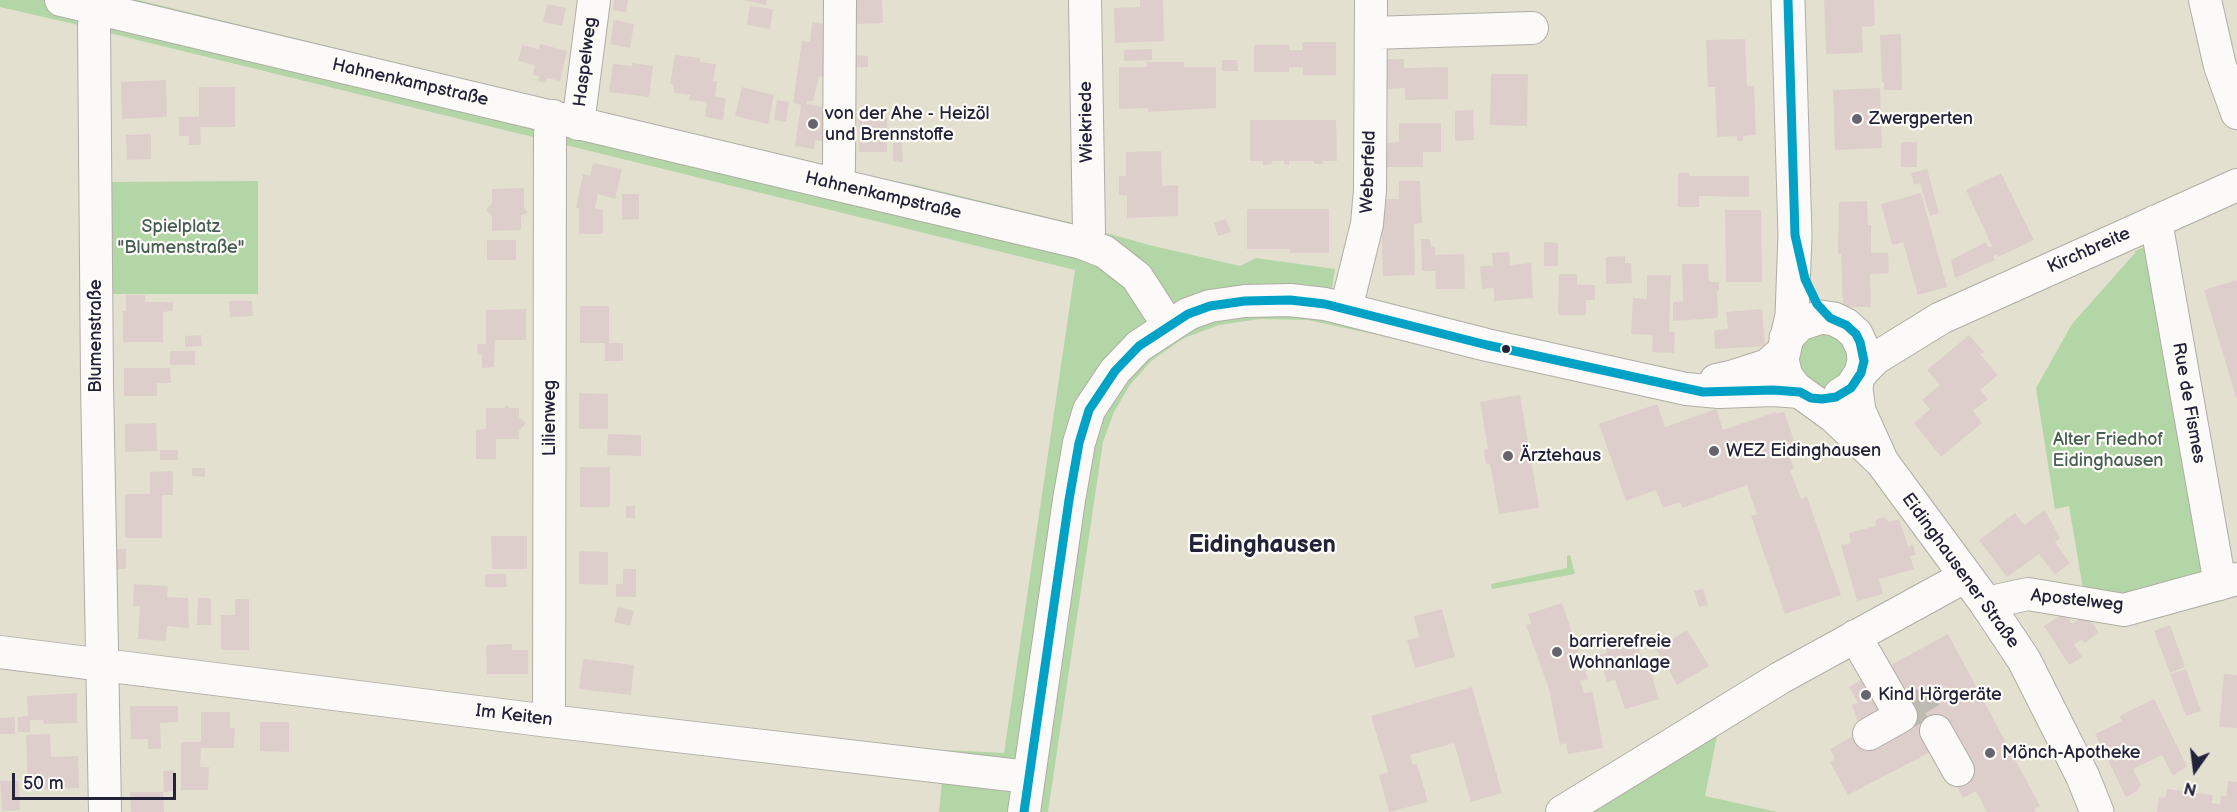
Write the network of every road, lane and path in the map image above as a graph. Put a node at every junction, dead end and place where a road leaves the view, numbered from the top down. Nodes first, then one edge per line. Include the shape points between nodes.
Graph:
1 (61, 0) edge
2 (594, 0) edge
3 (840, 0) edge
4 (1085, 0) edge
5 (1371, 0) edge
6 (1788, 0) edge
7 (2205, 0) edge
8 (98, 9) junction
9 (1532, 28) dead end
10 (1371, 33) junction
11 (2237, 113) edge
12 (565, 120) junction
13 (836, 184) junction
14 (2237, 185) edge
15 (2156, 222) junction
16 (1795, 235) junction
17 (1083, 243) junction
18 (1346, 309) junction
19 (1941, 318) junction
20 (1168, 325) junction
21 (1843, 326) junction
22 (1785, 345) junction
23 (1859, 377) junction
24 (1670, 384) junction
25 (1806, 395) junction
26 (1882, 462) junction
27 (1966, 576) junction
28 (2228, 581) edge
29 (1995, 601) junction
30 (1855, 636) junction
31 (0, 652) edge
32 (102, 663) junction
33 (549, 721) junction
34 (1936, 731) tunnel mouth
35 (1869, 734) dead end
36 (1959, 770) dead end
37 (1028, 777) junction
38 (105, 812) edge
39 (1024, 812) edge
40 (1562, 812) edge
41 (2097, 812) edge

1 - 8 street, Hahnenkampstraße
2 - 12 street, Haspelweg
3 - 13 street
4 - 17 street, Wiekriede via 1089,232
5 - 10 street, Weberfeld
6 - 16 main road, Eidinghausener Straße
7 - 11 street via 2220,66
8 - 12 street, Hahnenkampstraße
8 - 32 street, Blumenstraße via 94,72
9 - 10 street
10 - 18 street, Weberfeld via 1367,224
12 - 13 street, Hahnenkampstraße
12 - 33 street, Lilienweg via 550,135
13 - 17 street, Hahnenkampstraße
14 - 15 street, Kirchbreite
15 - 19 street, Kirchbreite
15 - 28 street, Rue de Fismes
16 - 21 main road, Eidinghausener Straße via 1805,279 1817,304
16 - 22 main road, Eidinghausener Straße via 1792,315
17 - 20 street, Hahnenkampstraße via 1105,252 1137,277
18 - 20 street via 1290,300 1245,301 1210,306
18 - 24 street via 1487,345
19 - 21 street, Kirchbreite via 1870,335
19 - 23 street, Kirchbreite via 1876,358
20 - 37 street via 1139,346 1115,371 1089,410 1069,500
21 - 22 main road via 1821,317 1800,324
21 - 23 main road, Eidinghausener Straße via 1863,349
22 - 24 street via 1768,365 1700,382
22 - 25 main road, Eidinghausener Straße via 1782,360 1786,376
23 - 25 main road via 1851,388 1836,397
23 - 26 main road, Eidinghausener Straße via 1859,411
24 - 25 street via 1702,392 1773,390
25 - 26 main road, Eidinghausener Straße
26 - 27 main road, Eidinghausener Straße
27 - 29 main road, Eidinghausener Straße
27 - 30 street
28 - 29 street, Apostelweg via 2124,609 2028,594
29 - 41 main road, Eidinghausener Straße via 2084,777
30 - 35 street via 1901,716
30 - 40 street
31 - 32 street, Im Keiten
32 - 33 street, Im Keiten
32 - 38 street, Blumenstraße
33 - 37 street, Im Keiten
34 - 36 street
37 - 39 street

